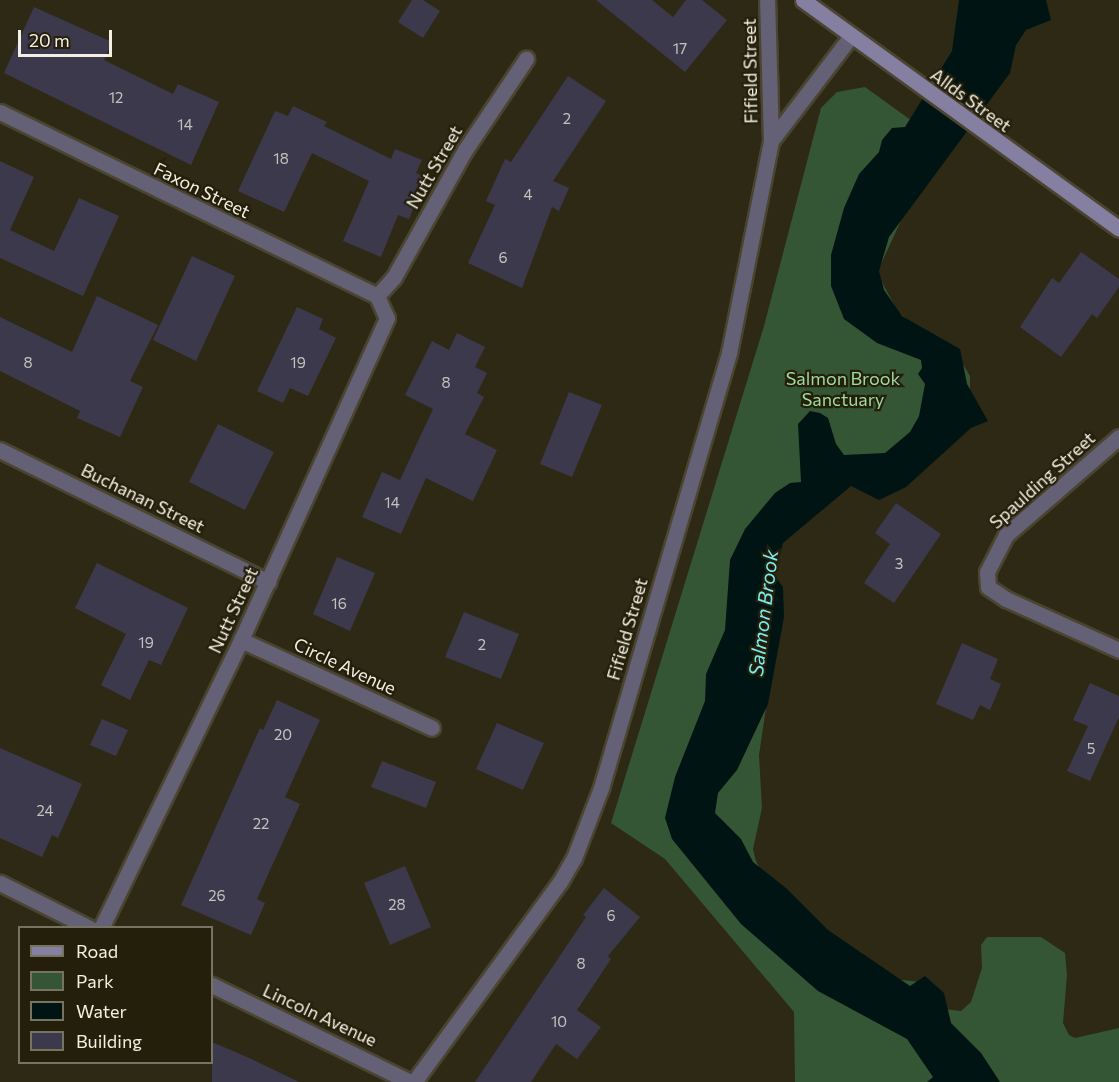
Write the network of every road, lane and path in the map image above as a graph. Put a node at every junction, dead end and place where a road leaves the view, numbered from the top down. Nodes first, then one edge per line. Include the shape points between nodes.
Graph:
1 (767, 0) edge
2 (803, 0) edge
3 (851, 36) junction
4 (526, 59) dead end
5 (0, 112) edge
6 (771, 141) junction
7 (1119, 229) edge
8 (380, 301) junction
9 (1119, 437) edge
10 (0, 450) edge
11 (268, 582) junction
12 (241, 640) junction
13 (1119, 650) edge
14 (432, 728) dead end
15 (0, 884) edge
16 (88, 926) edge
17 (101, 926) edge
18 (213, 985) edge
19 (412, 1082) edge

1 - 6 street, Fifield Street
2 - 3 street, Allds Street
3 - 6 street, Fifield Street
3 - 7 street, Allds Street
4 - 8 street, Nutt Street via 465,150
5 - 8 street, Faxon Street
6 - 19 street, Fifield Street via 729,353 589,821 560,882
8 - 11 street, Nutt Street via 387,318 383,333
9 - 13 street, Spaulding Street via 1006,535 987,572 988,587 1006,599
10 - 11 street, Buchanan Street
11 - 12 street, Nutt Street
12 - 14 street, Circle Avenue
12 - 17 street, Nutt Street
15 - 16 street
18 - 19 street, Lincoln Avenue

